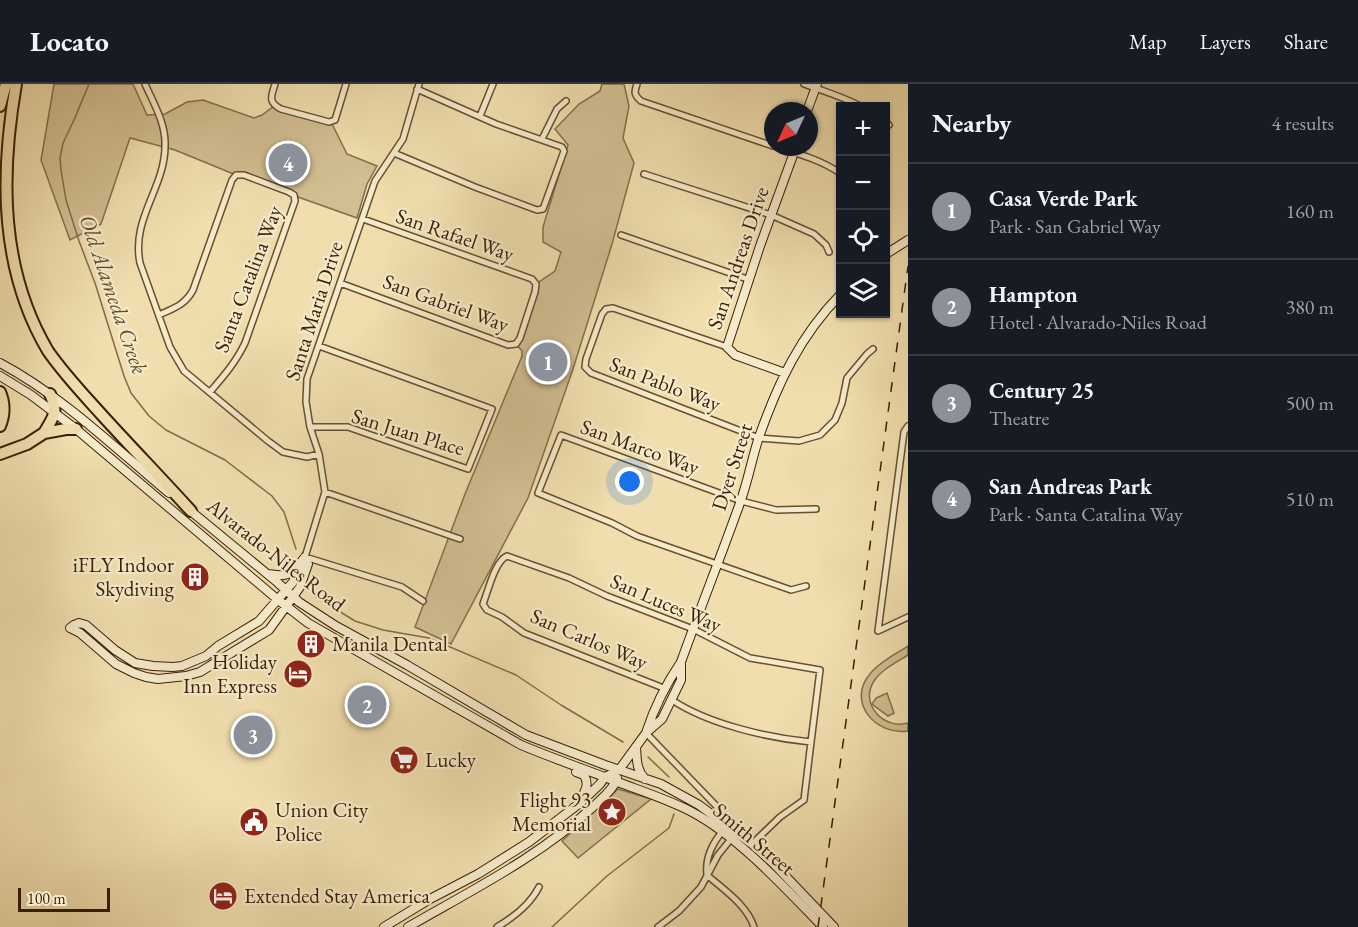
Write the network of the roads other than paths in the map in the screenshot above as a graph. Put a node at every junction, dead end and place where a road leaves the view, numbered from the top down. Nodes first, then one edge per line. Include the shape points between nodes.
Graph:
1 (6, 84) edge
2 (16, 84) edge
3 (145, 84) edge
4 (275, 84) edge
5 (346, 84) edge
6 (493, 84) edge
7 (637, 84) edge
8 (804, 84) edge
9 (816, 85) edge
10 (418, 86) edge
11 (566, 101) dead end
12 (810, 102) edge
13 (852, 102) edge
14 (0, 106) edge
15 (480, 116) junction
16 (542, 139) junction
17 (764, 142) edge
18 (394, 153) junction
19 (792, 156) edge
20 (810, 156) edge
21 (836, 170) edge
22 (644, 174) dead end
23 (771, 215) junction
24 (363, 219) junction
25 (621, 235) dead end
26 (908, 240) edge
27 (890, 251) edge
28 (829, 252) dead end
29 (750, 280) junction
30 (340, 283) junction
31 (536, 284) joint
32 (836, 300) edge
33 (159, 315) junction
34 (319, 346) junction
35 (727, 347) junction
36 (873, 349) dead end
37 (0, 363) edge
38 (785, 373) junction
39 (0, 376) edge
40 (0, 392) edge
41 (210, 392) junction
42 (50, 394) junction
43 (55, 412) junction
44 (0, 426) edge
45 (908, 426) edge
46 (310, 427) junction
47 (76, 429) junction
48 (44, 434) junction
49 (759, 438) junction
50 (0, 454) edge
51 (319, 454) junction
52 (325, 492) junction
53 (741, 501) junction
54 (816, 508) dead end
55 (191, 511) junction
56 (460, 539) dead end
57 (305, 557) junction
58 (502, 558) joint
59 (717, 564) junction
60 (299, 566) junction
61 (267, 573) junction
62 (806, 586) dead end
63 (286, 590) junction
64 (293, 596) junction
65 (277, 599) junction
66 (423, 601) dead end
67 (286, 606) junction
68 (908, 617) edge
69 (693, 629) junction
70 (681, 662) junction
71 (666, 689) junction
72 (672, 700) junction
73 (646, 733) junction
74 (811, 742) junction
75 (636, 747) junction
76 (546, 756) junction
77 (619, 770) junction
78 (605, 777) junction
79 (645, 779) junction
80 (616, 782) junction
81 (580, 802) junction
82 (732, 828) junction
83 (722, 831) junction
84 (731, 839) junction
85 (752, 844) junction
86 (707, 875) junction
87 (539, 887) dead end
88 (384, 927) edge
89 (408, 927) edge
90 (497, 927) edge
91 (659, 927) edge
92 (754, 927) edge
93 (823, 927) edge
94 (834, 927) edge

1 - 14 highway
2 - 55 highway via 6,134 1,198 7,250 22,300 56,362
3 - 33 street via 161,119 165,145 161,170 141,221 138,252
4 - 5 street via 274,106 332,122
6 - 15 street
7 - 17 street via 634,92 641,101
8 - 9 street
9 - 12 main road
9 - 13 street
10 - 15 street
10 - 18 street, Santa Maria Drive via 403,139
11 - 16 street via 557,109
15 - 16 street
16 - 18 street via 564,151 543,208 537,210
18 - 24 street, Santa Maria Drive via 375,181
19 - 23 main road, San Andreas Drive
20 - 21 street
22 - 23 street
23 - 28 street via 813,234 826,244
23 - 29 main road, San Andreas Drive
24 - 30 street, Santa Maria Drive
24 - 31 street, San Rafael Way via 532,279
25 - 29 street
26 - 27 main road
29 - 35 main road, San Andreas Drive
30 - 31 street, San Gabriel Way via 508,345 516,344 520,338
30 - 34 street, Santa Maria Drive
32 - 38 main road, Dyer Street via 805,338
33 - 41 street via 170,347 184,371
33 - 41 street, Santa Catalina Way via 185,303 193,290 236,175 294,195 245,344
34 - 46 street, Santa Maria Drive via 307,379
34 - 46 street, San Juan Place via 492,409 468,469 348,427
35 - 38 main road via 735,355
35 - 49 street, San Pablo Way via 613,308 602,314 585,367 591,373
36 - 49 street, San Pablo Way via 847,378 835,420 820,435 799,441
37 - 42 main road, Alvarado-Niles Road
38 - 49 main road, Dyer Street
39 - 43 main road, Alvarado-Niles Road
40 - 44 highway via 4,405
41 - 51 street via 283,452 307,457
42 - 43 highway
42 - 55 main road, Alvarado-Niles Road
43 - 47 main road, Alvarado-Niles Road
43 - 48 highway
45 - 68 street via 904,432 878,631
46 - 51 street, Santa Maria Drive
47 - 48 highway
47 - 65 main road, Alvarado-Niles Road
48 - 50 highway
49 - 53 main road, Dyer Street
51 - 52 street, Santa Maria Drive
52 - 56 street
52 - 57 street, Santa Maria Drive
53 - 54 street, San Marco Way via 776,510
53 - 59 main road, Dyer Street
53 - 59 street, San Marco Way via 561,435 538,494 637,536
55 - 61 main road, Alvarado-Niles Road
57 - 60 main road, Santa Maria Drive
57 - 64 main road, Santa Maria Drive via 308,564
57 - 66 street via 402,587
58 - 69 street, San Luces Way via 507,556 569,578
58 - 71 street, San Carlos Way via 483,604 487,610 524,633
59 - 62 street via 791,590
59 - 69 main road, Dyer Street
60 - 61 main road via 285,576
60 - 63 main road, Santa Maria Drive
61 - 63 main road, Alvarado-Niles Road
63 - 64 main road, Alvarado-Niles Road
63 - 65 main road, Santa Maria Drive
64 - 67 main road, Santa Maria Drive
64 - 77 main road, Alvarado-Niles Road via 336,626 526,735
65 - 67 main road, Alvarado-Niles Road
65 - 67 main road, Santa Maria Drive via 259,621 206,656 173,668 135,663 86,625 79,623 70,628 126,669 146,677 172,678 200,672 253,641 269,630
67 - 76 main road, Alvarado-Niles Road via 370,659
69 - 70 main road, Dyer Street
69 - 74 street, San Luces Way via 750,658 820,670
70 - 71 main road, Dyer Street
70 - 72 main road, Dyer Street via 681,680
71 - 73 main road, Dyer Street
72 - 73 main road, Dyer Street via 662,719
72 - 74 street via 717,722
73 - 75 main road, Dyer Street
73 - 82 street, Smith Street via 725,815
74 - 85 street via 804,800
75 - 77 main road, Dyer Street
75 - 79 main road via 637,766
76 - 78 main road, Alvarado-Niles Road
76 - 81 main road via 584,775 587,785
77 - 78 main road, Dyer Street
77 - 79 main road, Smith Street
77 - 80 main road, Dyer Street
78 - 80 main road, Alvarado-Niles Road
78 - 81 main road, Dyer Street
79 - 82 main road, Smith Street via 699,805
80 - 83 main road, Smith Street via 693,813
80 - 89 main road, Dyer Street via 544,847
81 - 88 main road, Dyer Street via 529,842
82 - 83 street
82 - 84 street
82 - 85 main road, Smith Street
83 - 84 main road, Smith Street
83 - 86 street via 708,856
84 - 86 street
84 - 93 main road, Smith Street
85 - 94 main road, Smith Street
86 - 91 street via 679,911
86 - 92 street via 736,900
87 - 90 street via 534,898

